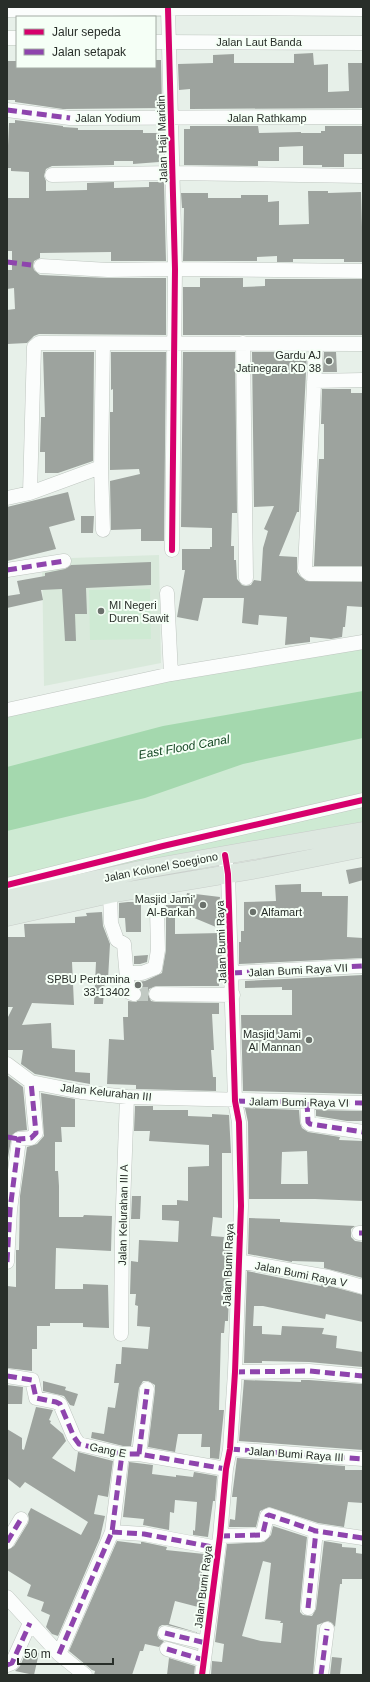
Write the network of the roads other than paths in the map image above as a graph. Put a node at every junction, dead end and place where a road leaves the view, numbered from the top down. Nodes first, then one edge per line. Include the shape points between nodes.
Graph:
1 (31, 8) edge
2 (212, 8) edge
3 (10, 9) edge
4 (168, 9) junction
5 (363, 9) edge
6 (156, 42) edge
7 (170, 42) junction
8 (363, 42) edge
9 (7, 110) edge
10 (363, 117) edge
11 (171, 118) junction
12 (173, 173) junction
13 (52, 175) dead end
14 (363, 176) edge
15 (41, 266) dead end
16 (175, 268) junction
17 (363, 271) edge
18 (175, 343) junction
19 (243, 343) junction
20 (103, 344) junction
21 (316, 344) junction
22 (363, 344) edge
23 (363, 380) edge
24 (314, 381) junction
25 (101, 467) junction
26 (30, 493) junction
27 (7, 498) edge
28 (104, 530) dead end
29 (172, 550) dead end
30 (64, 561) dead end
31 (7, 570) edge
32 (363, 574) edge
33 (246, 578) dead end
34 (168, 593) dead end
35 (363, 642) edge
36 (171, 674) junction
37 (7, 708) edge
38 (363, 800) edge
39 (363, 831) edge
40 (363, 848) edge
41 (225, 855) junction
42 (228, 874) junction
43 (7, 885) edge
44 (161, 885) junction
45 (110, 894) junction
46 (7, 899) edge
47 (7, 917) edge
48 (363, 966) edge
49 (127, 973) junction
50 (232, 973) junction
51 (134, 994) dead end
52 (156, 994) tunnel mouth
53 (233, 996) junction
54 (7, 1064) edge
55 (31, 1082) junction
56 (127, 1097) junction
57 (235, 1101) junction
58 (307, 1102) junction
59 (363, 1103) edge
60 (363, 1132) edge
61 (13, 1138) edge
62 (238, 1261) junction
63 (7, 1262) edge
64 (363, 1288) edge
65 (121, 1334) dead end
66 (235, 1372) junction
67 (7, 1376) edge
68 (363, 1376) edge
69 (147, 1389) dead end
70 (230, 1449) junction
71 (122, 1454) junction
72 (139, 1454) junction
73 (363, 1459) edge
74 (226, 1469) junction
75 (21, 1519) dead end
76 (316, 1531) junction
77 (112, 1532) junction
78 (363, 1538) edge
79 (7, 1542) edge
80 (219, 1542) junction
81 (7, 1597) edge
82 (308, 1608) dead end
83 (30, 1623) junction
84 (327, 1629) dead end
85 (165, 1633) dead end
86 (206, 1643) junction
87 (167, 1649) dead end
88 (59, 1654) junction
89 (204, 1660) junction
90 (7, 1665) edge
91 (85, 1675) edge
92 (202, 1675) edge
93 (321, 1675) edge

1 - 3 street
1 - 4 street
2 - 4 street
2 - 5 street
4 - 7 street, Jalan Haji Maridin
6 - 7 street, Jalan Laut Banda
7 - 8 street, Jalan Laut Banda
7 - 11 street, Jalan Haji Maridin
9 - 11 street, Jalan Yodium via 70,118
10 - 11 street, Jalan Rathkamp
11 - 12 street, Jalan Haji Maridin
12 - 13 street, Jalan Haji Maridin
12 - 14 street, Jalan Haji Maridin
12 - 16 street, Jalan Haji Maridin
15 - 16 street via 108,270
16 - 17 street
16 - 18 street, Jalan Haji Maridin
18 - 19 street
18 - 20 street
18 - 29 street, Jalan Haji Maridin
19 - 21 street
19 - 33 street
20 - 25 street
20 - 26 street via 39,343 34,347
21 - 22 street
21 - 24 street
23 - 24 street
24 - 32 street via 306,572
25 - 26 street
25 - 28 street
26 - 27 street
30 - 31 street
34 - 36 street
35 - 36 street
36 - 37 street
38 - 43 street
39 - 41 main road, Jalan Kolonel Soegiono
40 - 42 main road, Jalan Kolonel Soegiono
41 - 42 street, Jalan Bumi Raya
41 - 46 main road, Jalan Kolonel Soegiono via 140,870
42 - 44 main road, Jalan Kolonel Soegiono
42 - 50 street, Jalan Bumi Raya
44 - 45 main road, Jalan Kolonel Soegiono
44 - 49 street via 157,909 158,950 155,968 142,973
45 - 47 main road, Jalan Kolonel Soegiono
45 - 49 street via 111,923 117,940 124,944
48 - 50 street, Jalan Bumi Raya VII
49 - 51 street via 128,990
50 - 53 street, Jalan Bumi Raya
52 - 53 street
53 - 57 street, Jalan Bumi Raya
54 - 55 street, Jalan Kelurahan III
55 - 56 street, Jalan Kelurahan III via 81,1092
55 - 61 street via 36,1133 31,1138
56 - 57 street, Jalan Kelurahan III
56 - 65 street, Jalan Kelurahan III A
57 - 58 street, Jalam Bumi Raya VI
57 - 62 street, Jalan Bumi Raya via 239,1122 241,1206
58 - 59 street, Jalam Bumi Raya VI
58 - 60 street via 310,1124
61 - 63 street
62 - 64 street, Jalan Bumi Raya V via 328,1277
62 - 66 street, Jalan Bumi Raya
66 - 68 street via 308,1371
66 - 70 street, Jalan Bumi Raya
67 - 71 street, Gang E via 32,1380 36,1398 60,1404 79,1444
69 - 72 street
70 - 73 street, Jalan Bumi Raya III
70 - 74 street, Jalan Bumi Raya
71 - 72 street, Gang E
71 - 77 street
72 - 74 street, Gang E
74 - 80 street, Jalan Bumi Raya
75 - 79 street
76 - 78 street
76 - 80 street via 269,1515 260,1535
76 - 82 street
77 - 80 street
77 - 88 street
80 - 86 street, Jalan Bumi Raya
81 - 83 street
83 - 88 street
83 - 90 street via 12,1663
84 - 93 street
85 - 86 street
86 - 89 street, Jalan Bumi Raya
87 - 89 street
88 - 91 street
89 - 92 street, Jalan Bumi Raya

